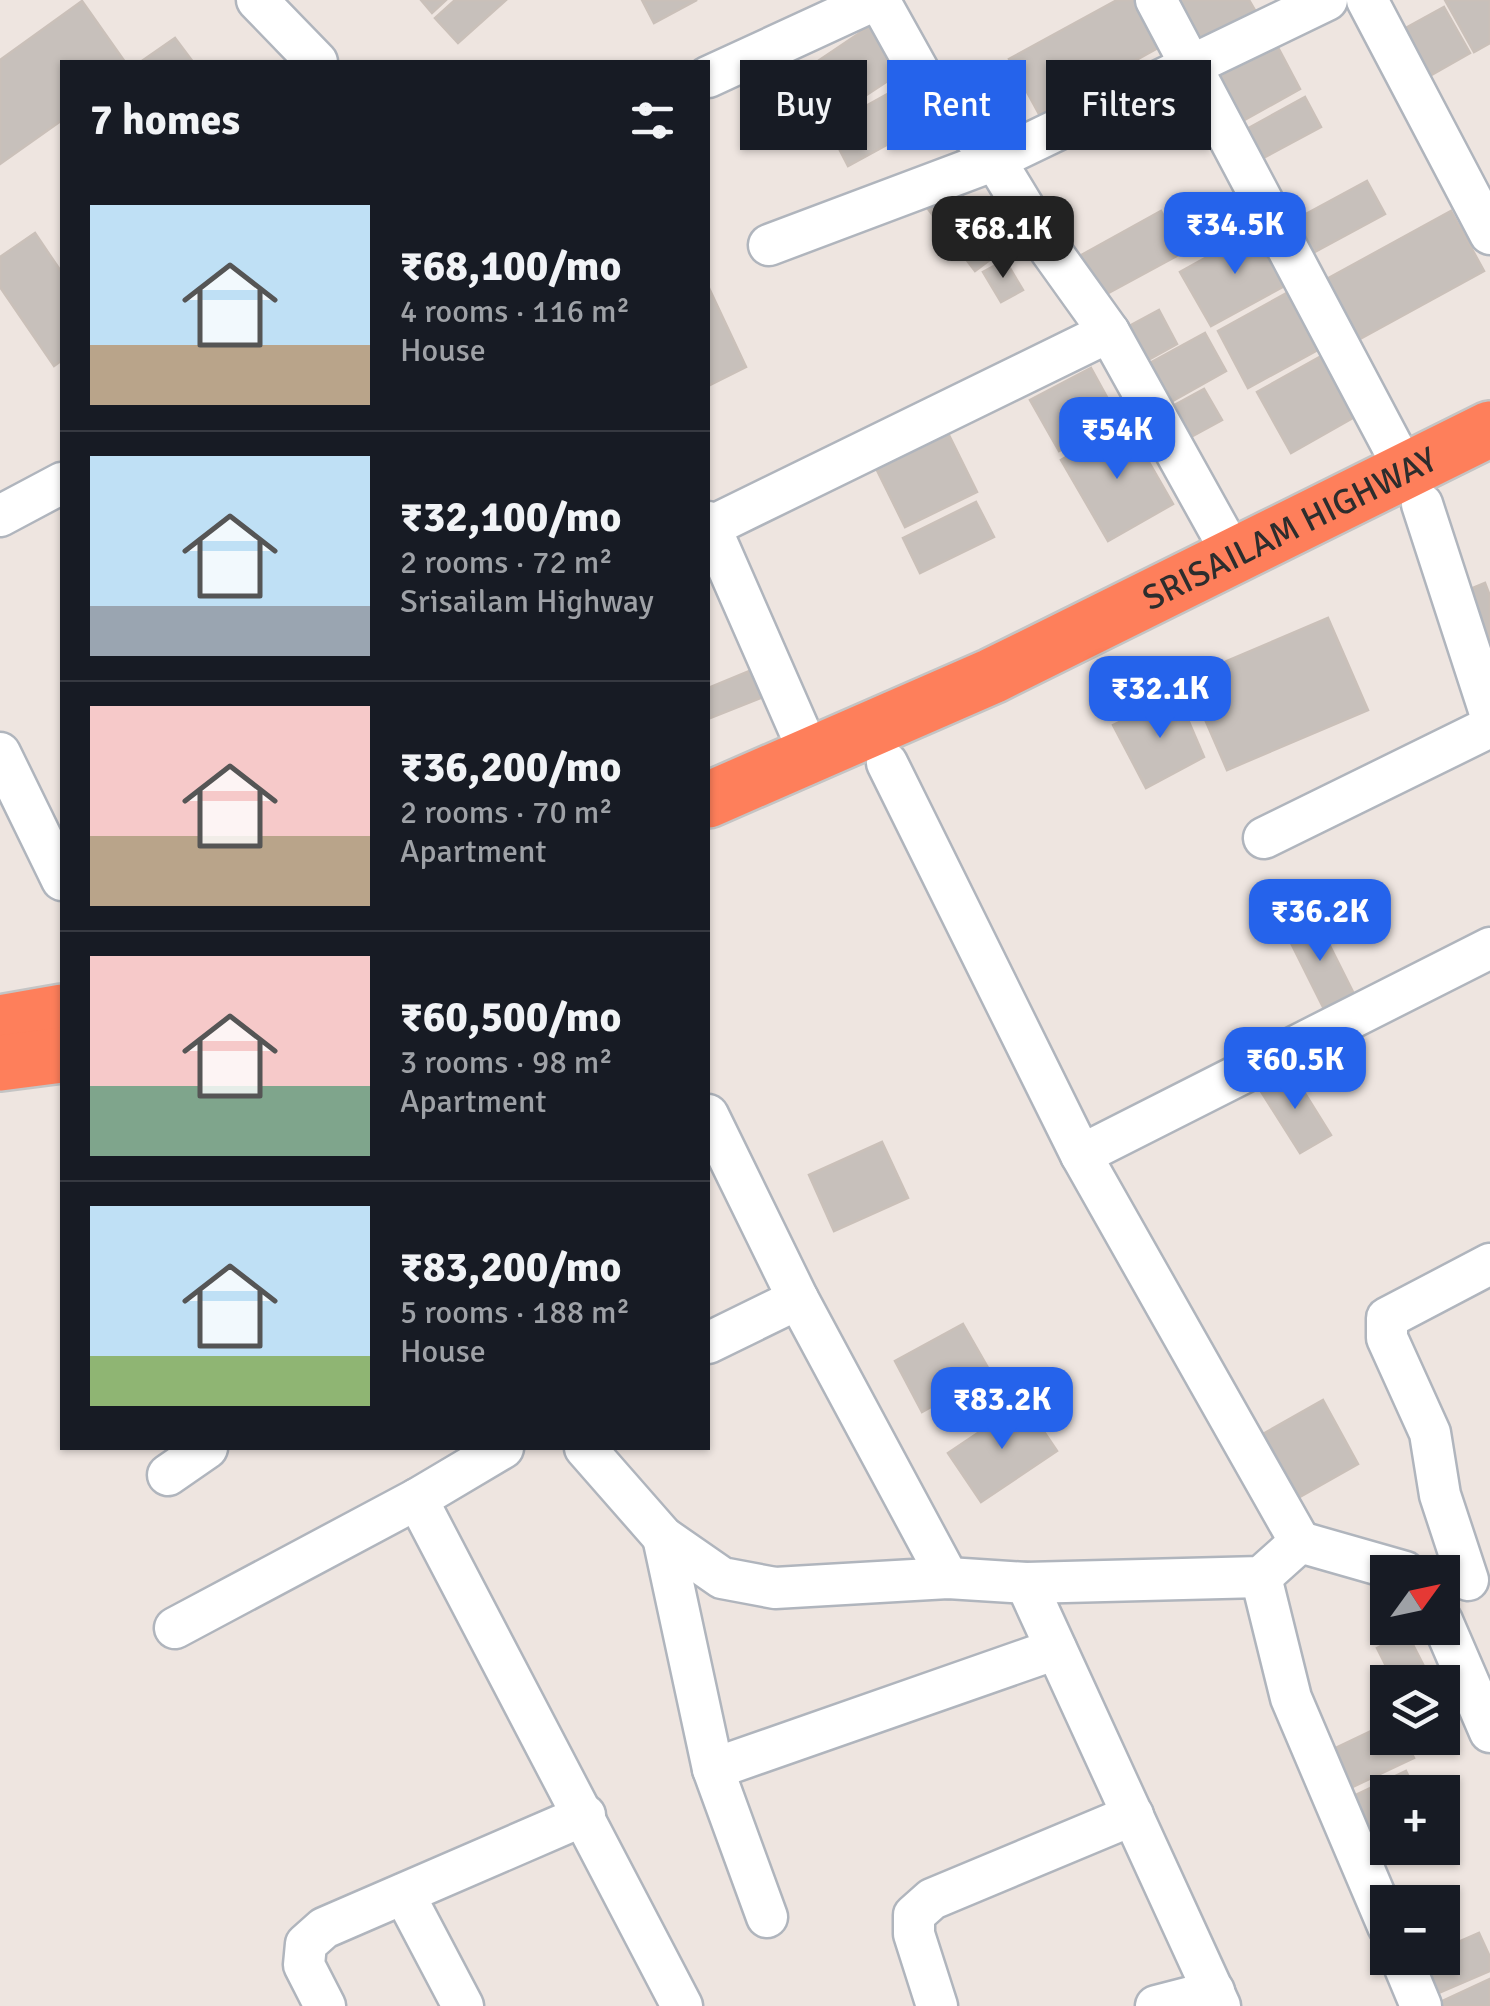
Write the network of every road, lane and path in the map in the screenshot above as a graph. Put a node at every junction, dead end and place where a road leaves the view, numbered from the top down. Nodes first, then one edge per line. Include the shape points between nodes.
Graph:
1 (257, 0) edge
2 (877, 0) edge
3 (1156, 0) edge
4 (1327, 0) edge
5 (1367, 0) edge
6 (315, 60) edge
7 (1186, 60) edge
8 (1199, 60) edge
9 (710, 76) edge
10 (1211, 108) edge
11 (1046, 135) edge
12 (995, 160) junction
13 (1490, 234) edge
14 (769, 245) dead end
15 (1109, 332) junction
16 (1490, 430) edge
17 (1490, 471) edge
18 (60, 484) edge
19 (1414, 488) junction
20 (0, 516) edge
21 (710, 525) edge
22 (710, 527) edge
23 (1234, 556) junction
24 (1490, 713) edge
25 (1490, 727) edge
26 (0, 753) edge
27 (811, 757) junction
28 (888, 763) junction
29 (710, 799) edge
30 (710, 838) edge
31 (1264, 838) dead end
32 (60, 876) edge
33 (1490, 948) edge
34 (60, 1012) edge
35 (0, 1022) edge
36 (60, 1055) edge
37 (0, 1064) edge
38 (710, 1119) edge
39 (1081, 1156) junction
40 (1490, 1264) edge
41 (798, 1298) junction
42 (710, 1342) edge
43 (203, 1450) edge
44 (501, 1450) edge
45 (587, 1450) edge
46 (168, 1475) dead end
47 (417, 1498) junction
48 (663, 1537) junction
49 (1300, 1542) junction
50 (1370, 1562) edge
51 (1261, 1576) junction
52 (948, 1578) junction
53 (1467, 1580) edge
54 (1026, 1583) junction
55 (175, 1628) dead end
56 (1452, 1645) edge
57 (1056, 1648) junction
58 (1490, 1732) edge
59 (713, 1769) junction
60 (585, 1815) junction
61 (1133, 1815) junction
62 (1371, 1885) edge
63 (404, 1894) junction
64 (766, 1917) dead end
65 (1408, 1975) edge
66 (1217, 1999) edge
67 (324, 2006) edge
68 (464, 2006) edge
69 (682, 2006) edge
70 (937, 2006) edge
71 (1156, 2006) edge
72 (1421, 2006) edge

1 - 6 street
2 - 9 street
2 - 12 street via 923,79
3 - 7 street
4 - 8 street
5 - 13 street
10 - 19 street
11 - 12 street
12 - 14 street
12 - 15 street
15 - 21 street
15 - 23 street
16 - 19 highway, SRISAILAM HIGHWAY
17 - 19 highway, SRISAILAM HIGHWAY
18 - 20 street
19 - 23 highway, SRISAILAM HIGHWAY
19 - 24 street
19 - 28 highway, SRISAILAM HIGHWAY
22 - 27 street
23 - 27 highway, SRISAILAM HIGHWAY
25 - 31 street
26 - 32 street
27 - 29 highway, SRISAILAM HIGHWAY
28 - 30 highway, SRISAILAM HIGHWAY
28 - 39 street
33 - 39 street
34 - 35 highway
36 - 37 highway
38 - 41 street
39 - 49 street
40 - 53 street via 1388,1318 1387,1338 1430,1433 1440,1495
41 - 42 street
41 - 52 street
43 - 46 street
44 - 47 street
45 - 48 street
47 - 55 street
47 - 60 street
48 - 52 street via 722,1578 774,1588
48 - 59 street
49 - 50 street
49 - 51 street
51 - 54 street
51 - 62 street via 1291,1698
52 - 54 street
54 - 57 street
56 - 58 street
57 - 59 street
57 - 61 street
59 - 64 street
60 - 63 street
60 - 69 street
61 - 66 street
61 - 70 street via 932,1899 914,1915
63 - 67 street via 324,1928 306,1944 304,1965
63 - 68 street
65 - 72 street
66 - 71 street

